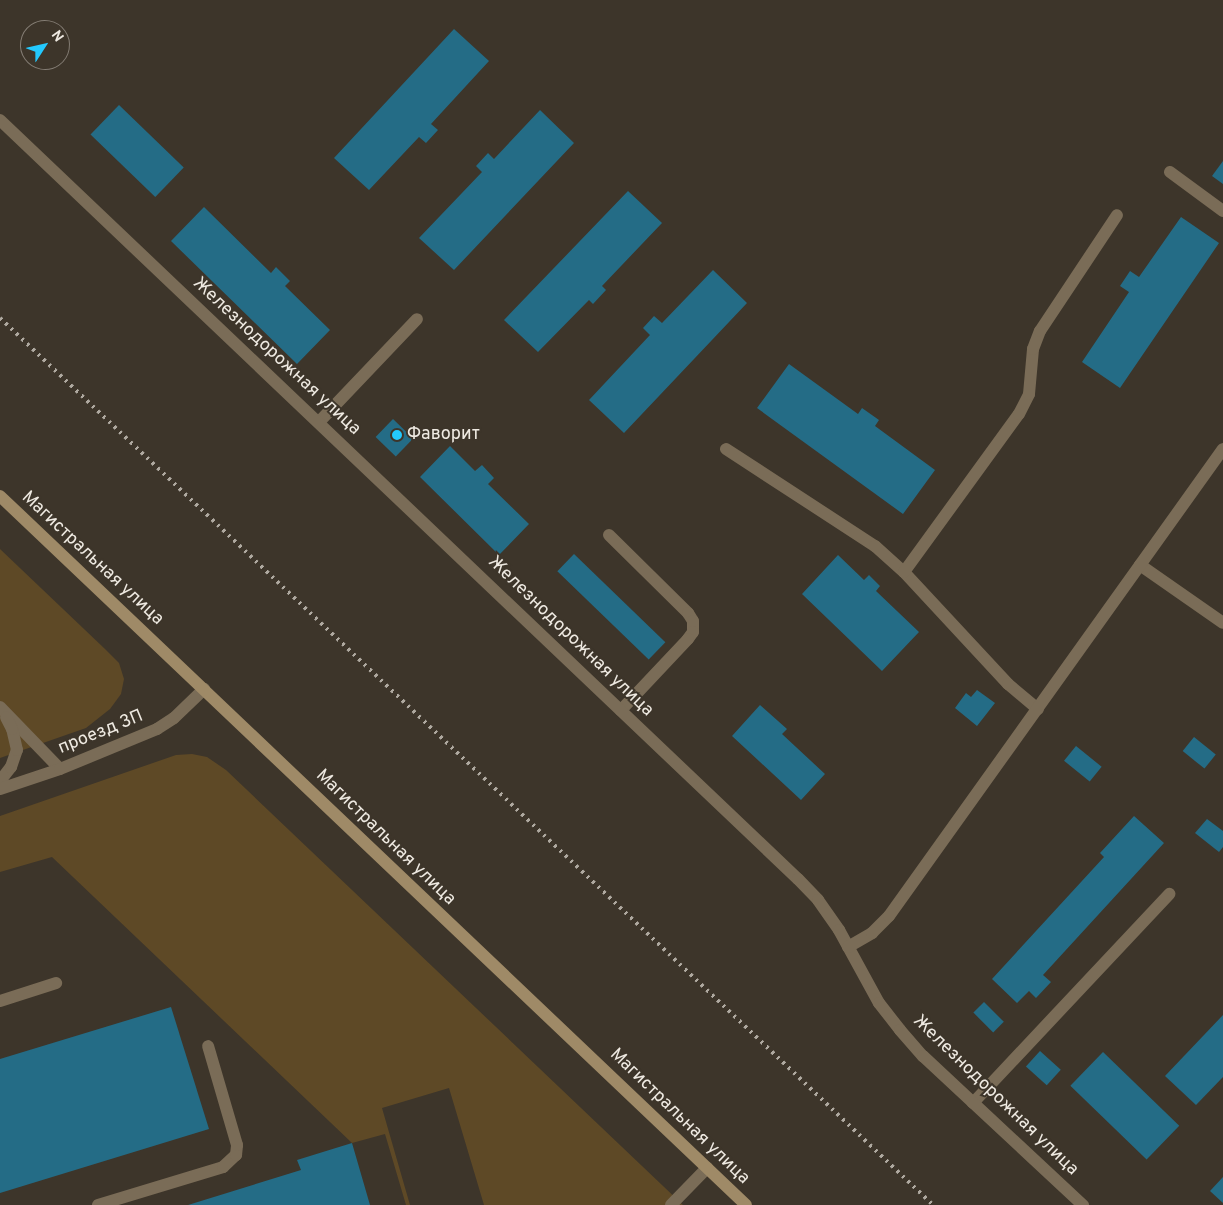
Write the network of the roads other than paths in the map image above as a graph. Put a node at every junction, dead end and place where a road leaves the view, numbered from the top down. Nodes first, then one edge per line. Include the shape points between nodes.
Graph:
1 (0, 120) edge
2 (1170, 172) dead end
3 (1223, 212) edge
4 (1117, 215) dead end
5 (417, 319) dead end
6 (318, 422) junction
7 (726, 449) dead end
8 (1223, 449) edge
9 (0, 496) edge
10 (609, 535) dead end
11 (1140, 565) junction
12 (904, 572) junction
13 (1223, 623) edge
14 (204, 689) junction
15 (1, 707) edge
16 (1038, 708) junction
17 (621, 710) junction
18 (60, 768) junction
19 (0, 781) edge
20 (0, 789) edge
21 (1169, 894) dead end
22 (848, 946) junction
23 (56, 983) dead end
24 (0, 1001) edge
25 (208, 1046) dead end
26 (973, 1103) junction
27 (707, 1168) junction
28 (98, 1205) edge
29 (671, 1205) edge
30 (746, 1205) edge
31 (1083, 1205) edge

1 - 6 street, Железнодорожная улица
2 - 3 street
4 - 12 street via 1040,330 1033,349 1029,394 1019,414
5 - 6 street
6 - 17 street, Железнодорожная улица
7 - 12 street via 875,546
8 - 11 street
9 - 14 main road, Магистральная улица
10 - 17 street via 693,621 693,632 688,639
11 - 13 street
11 - 16 street
12 - 16 street via 1008,684
14 - 18 street, проезд 3П via 174,718 157,729
14 - 27 main road, Магистральная улица
15 - 18 street
15 - 19 street via 12,729 17,750 11,767
16 - 22 street via 888,916 872,933
17 - 22 street, Железнодорожная улица via 798,879 818,900
18 - 20 street, проезд 3П
21 - 26 street
22 - 26 street, Железнодорожная улица via 879,1003 900,1030
23 - 24 street
25 - 28 street via 237,1145 236,1155 223,1167
26 - 31 street, Железнодорожная улица
27 - 29 street
27 - 30 main road, Магистральная улица

